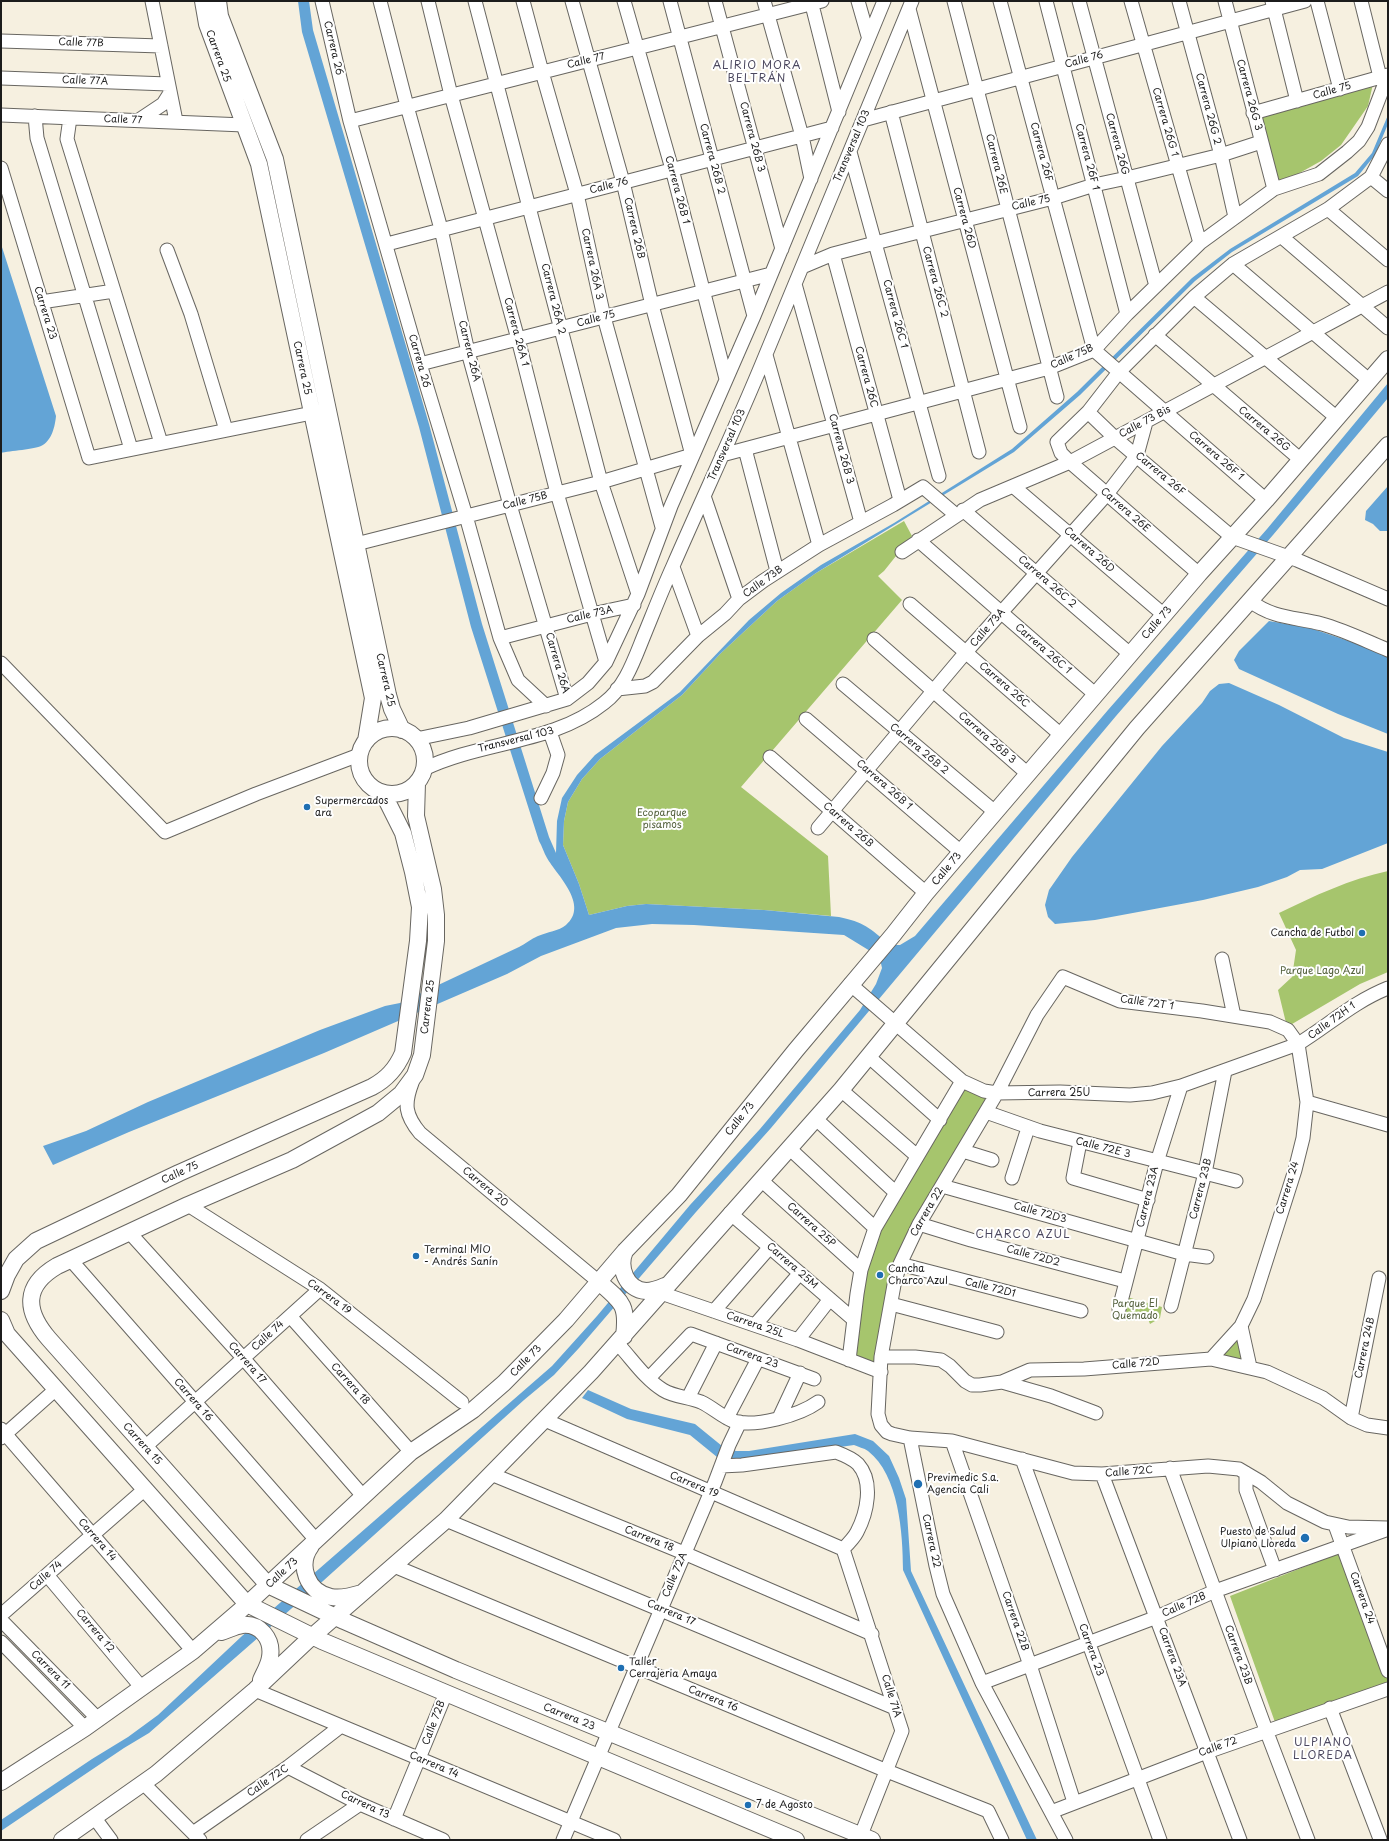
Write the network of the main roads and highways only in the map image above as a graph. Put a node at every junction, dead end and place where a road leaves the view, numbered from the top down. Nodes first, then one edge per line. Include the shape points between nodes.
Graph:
1 (203, 1) edge
2 (218, 1) edge
3 (1388, 359) edge
4 (1388, 445) edge
5 (409, 735) junction
6 (362, 748) junction
7 (420, 776) junction
8 (383, 793) junction
9 (382, 1082) joint
10 (624, 1258) junction
11 (605, 1286) junction
12 (661, 1290) junction
13 (1, 1291) edge
14 (32, 1296) joint
15 (3, 1327) edge
16 (623, 1334) junction
17 (311, 1546) junction
18 (291, 1564) junction
19 (252, 1566) junction
20 (228, 1582) junction
21 (272, 1586) junction
22 (363, 1592) junction
23 (250, 1606) junction
24 (331, 1615) junction
25 (222, 1629) junction
26 (309, 1635) junction
27 (258, 1685) junction
28 (1, 1782) edge
29 (864, 1838) edge
30 (62, 1840) edge
31 (796, 1840) edge

1 - 6 main road, Carrera 25 via 206,24 259,164 374,698
2 - 5 main road, Carrera 25 via 220,16 275,159 388,695 392,709
3 - 10 main road, Calle 73 via 1266,500 1238,539 1199,574 926,893 867,964 855,988
4 - 12 main road via 1282,555 1250,601 1137,728 893,1020 841,1090
5 - 6 main road via 394,728 382,730 372,735
5 - 7 main road, Carrera 25 via 424,753
6 - 8 main road, Carrera 25 via 359,767 363,778 372,788
7 - 8 main road via 402,793
7 - 14 main road, Carrera 25 via 416,816 433,889 436,941 422,1055 414,1075 401,1094 378,1113 292,1160 57,1266 42,1277
8 - 9 main road, Carrera 25 via 400,825 420,907 403,1053 395,1070
9 - 13 main road, Calle 75 via 36,1241 16,1260
10 - 11 main road, Calle 73
10 - 12 main road via 623,1274 636,1288 645,1291
11 - 16 main road via 626,1313
11 - 17 main road, Calle 73 via 566,1320 504,1384 473,1410 410,1452
12 - 16 main road
14 - 19 main road, Carrera 15 via 32,1313 40,1328
15 - 20 main road via 55,1390
16 - 22 main road via 545,1420 446,1520
17 - 18 main road, Calle 73
17 - 22 main road via 305,1568 312,1586 328,1596 344,1597
18 - 19 main road via 269,1570
18 - 21 main road, Calle 73
19 - 21 main road, Carrera 15
20 - 23 main road
20 - 25 main road via 231,1603
21 - 23 main road, Calle 73
21 - 24 main road, Carrera 23
22 - 24 main road
23 - 25 main road, Calle 73
23 - 26 main road
24 - 26 main road
24 - 29 main road, Carrera 23 via 456,1670
25 - 27 main road via 246,1625 264,1633 270,1644 270,1654
25 - 28 main road, Calle 73 via 98,1719
26 - 27 main road
26 - 31 main road
27 - 30 main road via 179,1756

